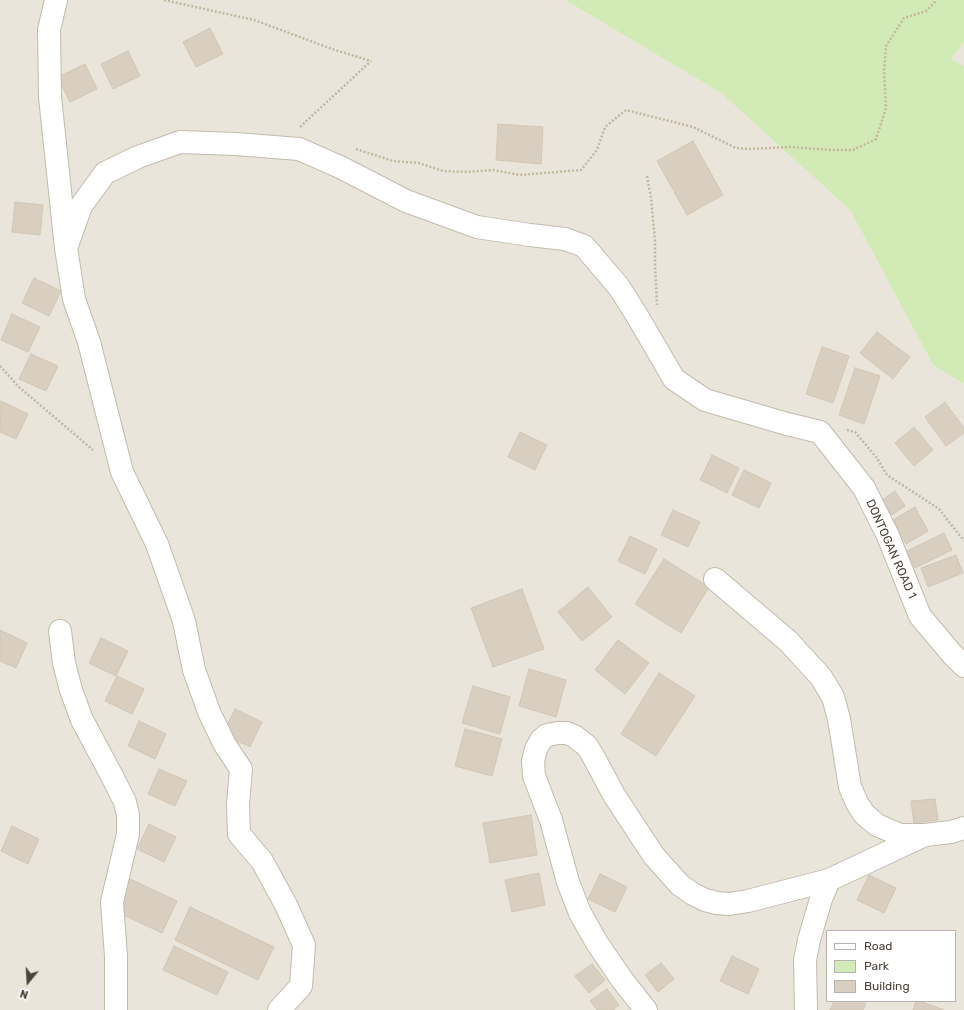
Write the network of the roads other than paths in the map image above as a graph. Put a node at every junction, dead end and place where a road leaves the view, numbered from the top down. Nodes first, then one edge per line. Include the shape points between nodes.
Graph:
1 (56, 0) edge
2 (66, 248) junction
3 (714, 579) dead end
4 (60, 631) dead end
5 (964, 666) edge
6 (964, 828) edge
7 (925, 835) junction
8 (829, 880) junction
9 (116, 1010) edge
10 (279, 1010) edge
11 (646, 1010) edge
12 (806, 1010) edge

1 - 2 street via 49,30 50,97
2 - 5 street, DONTOGAN ROAD 1 via 81,206 105,173 138,157 180,142 299,149 406,201 477,226 565,239 584,246 619,287 674,379 705,400 820,432 864,488 888,536 920,616
2 - 10 street via 74,299 89,342 122,472 157,544 184,621 194,670 209,712 225,745 241,768 239,834 262,861 286,904 304,945 301,986
3 - 7 street via 788,641 821,677 833,698 839,719 850,787 864,814 877,825 900,835
4 - 9 street via 64,663 82,720 114,778 128,815 126,841 112,902
6 - 7 street
7 - 8 street
8 - 11 street via 748,901 729,904 705,900 680,885 654,856 614,795 587,746 568,733 552,734 541,740 533,762 534,776 551,820 568,882 580,913 597,943
8 - 12 street via 821,899 805,960

